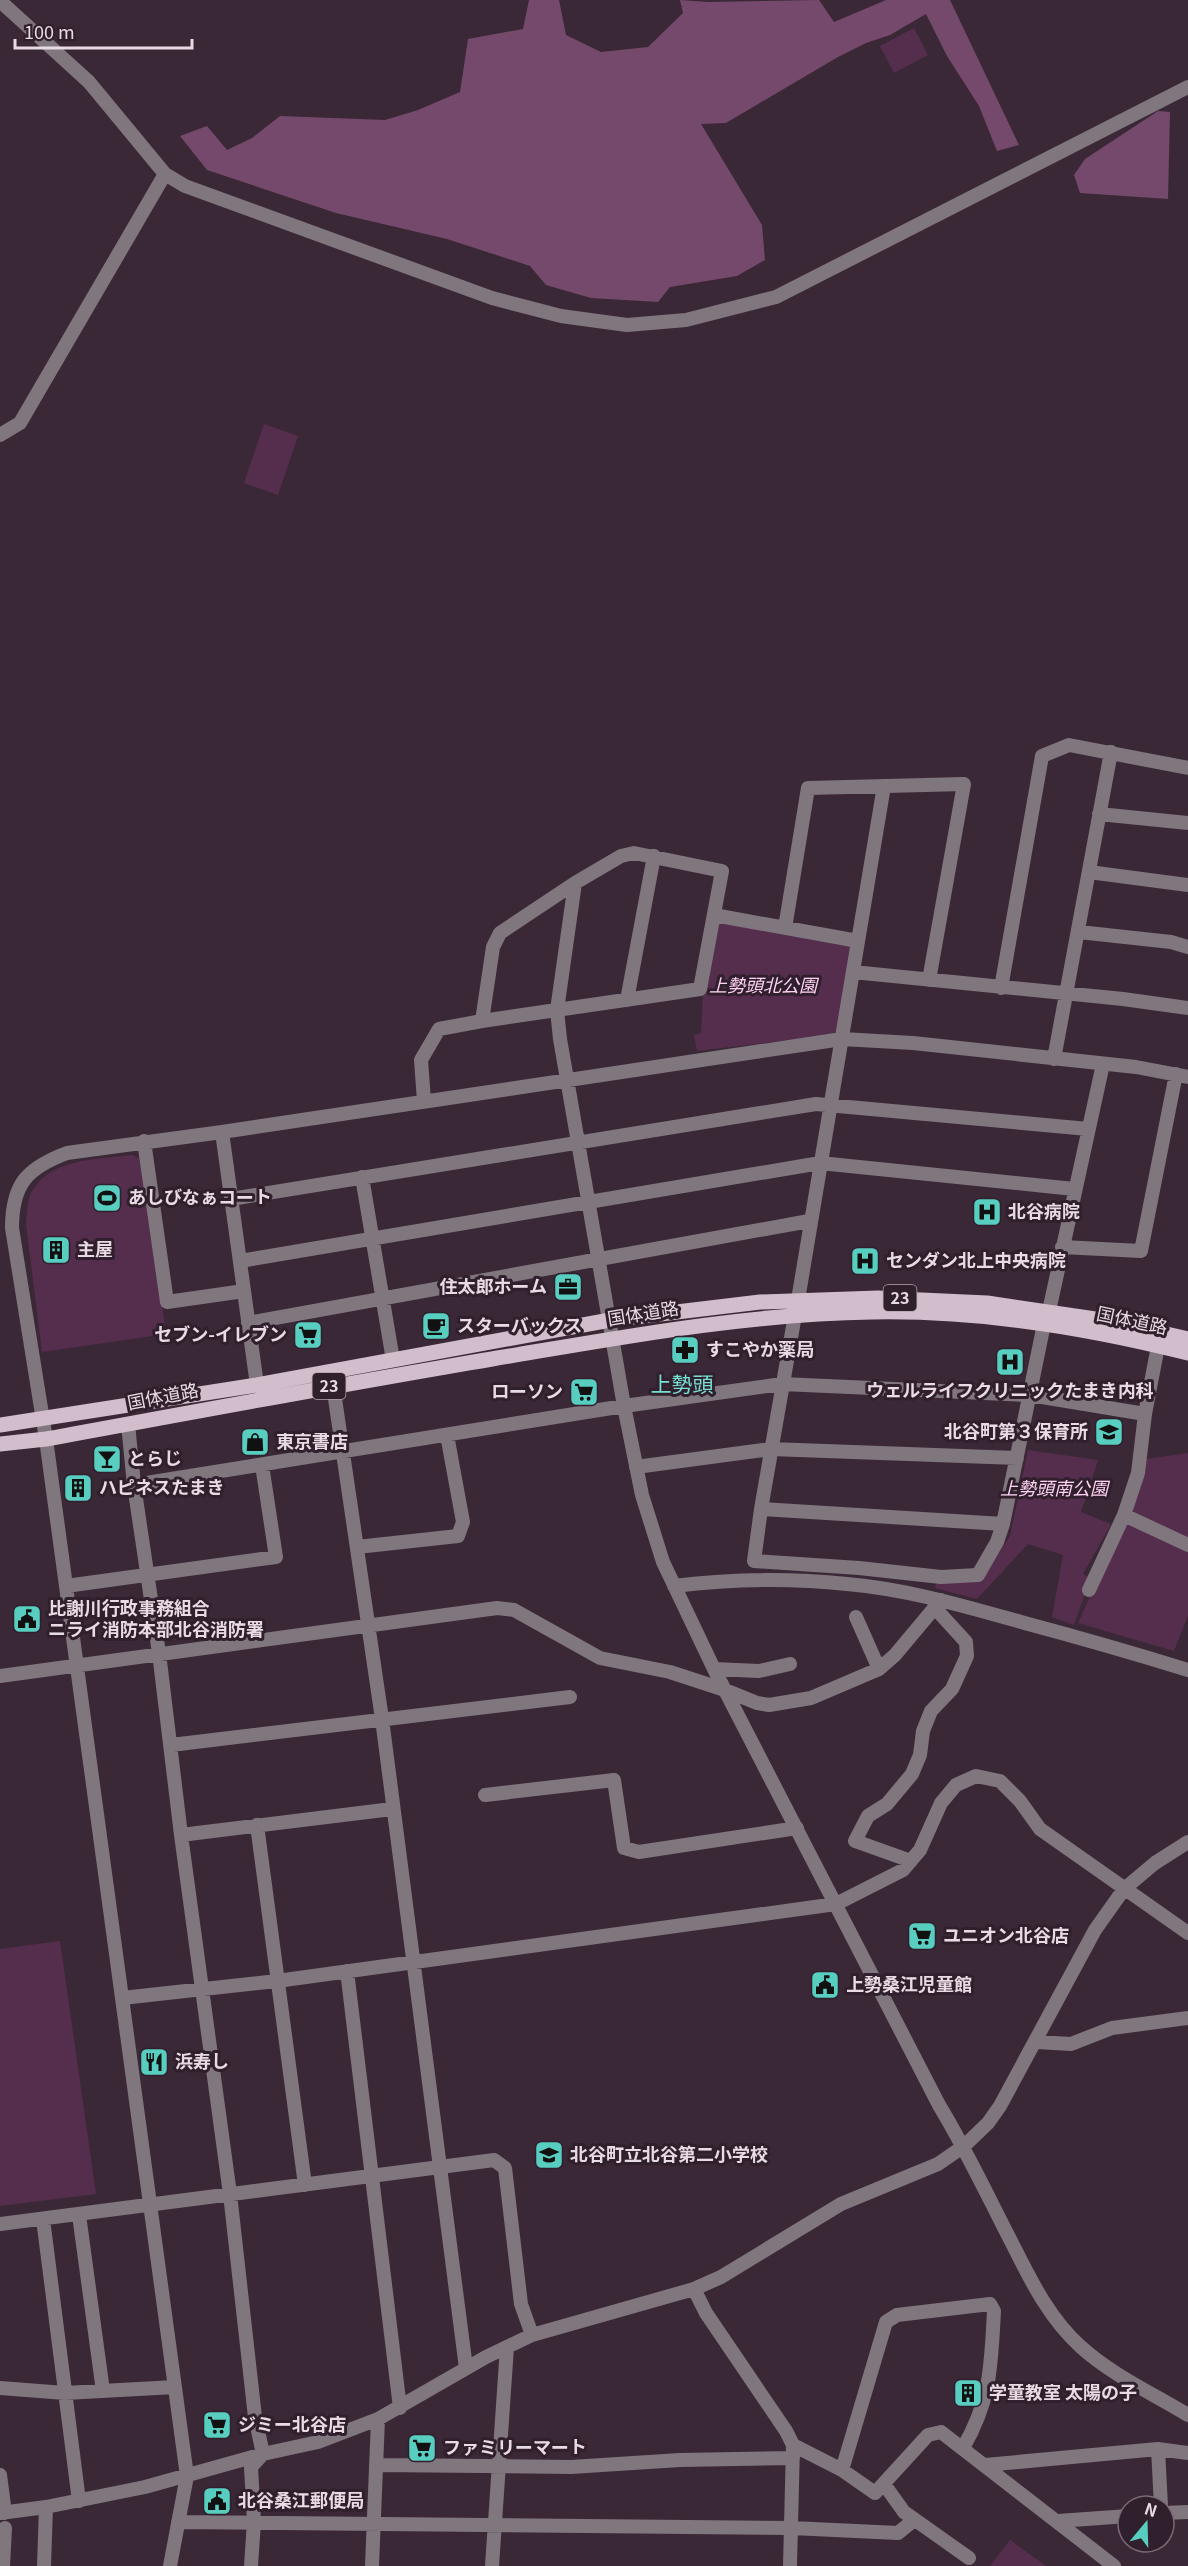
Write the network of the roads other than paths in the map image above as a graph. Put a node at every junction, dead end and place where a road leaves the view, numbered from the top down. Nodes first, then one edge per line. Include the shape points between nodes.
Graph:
1 (0, 1) edge
2 (1188, 87) edge
3 (165, 174) junction
4 (0, 435) edge
5 (1111, 753) junction
6 (1188, 768) edge
7 (884, 786) junction
8 (1099, 814) junction
9 (1188, 823) edge
10 (654, 856) junction
11 (1089, 872) junction
12 (575, 883) junction
13 (1188, 885) edge
14 (714, 915) junction
15 (784, 928) junction
16 (1078, 932) junction
17 (858, 941) junction
18 (1188, 947) edge
19 (853, 972) junction
20 (929, 980) junction
21 (1001, 988) junction
22 (1067, 995) junction
23 (627, 1000) junction
24 (1188, 1008) edge
25 (557, 1010) junction
26 (482, 1021) junction
27 (842, 1039) junction
28 (1054, 1059) junction
29 (1103, 1064) junction
30 (1182, 1076) edge
31 (568, 1079) junction
32 (424, 1101) junction
33 (830, 1105) junction
34 (1088, 1129) junction
35 (222, 1132) junction
36 (144, 1141) junction
37 (578, 1142) junction
38 (820, 1163) junction
39 (362, 1177) junction
40 (1074, 1189) junction
41 (231, 1199) junction
42 (589, 1202) junction
43 (809, 1221) junction
44 (373, 1239) junction
45 (1062, 1247) junction
46 (598, 1260) junction
47 (240, 1261) junction
48 (244, 1291) junction
49 (384, 1299) junction
50 (796, 1307) junction
51 (1047, 1317) junction
52 (610, 1320) junction
53 (248, 1323) junction
54 (613, 1339) junction
55 (1188, 1339) edge
56 (1158, 1346) junction
57 (1188, 1353) edge
58 (393, 1360) junction
59 (257, 1384) junction
60 (782, 1384) junction
61 (333, 1385) junction
62 (1030, 1395) junction
63 (624, 1406) junction
64 (1145, 1414) junction
65 (42, 1420) junction
66 (128, 1424) junction
67 (0, 1425) edge
68 (447, 1435) junction
69 (46, 1439) junction
70 (0, 1444) edge
71 (771, 1449) junction
72 (344, 1451) junction
73 (1017, 1458) junction
74 (262, 1465) junction
75 (636, 1467) junction
76 (134, 1485) junction
77 (761, 1509) junction
78 (1124, 1515) junction
79 (1003, 1524) junction
80 (1188, 1545) edge
81 (357, 1547) junction
82 (147, 1575) junction
83 (674, 1586) junction
84 (66, 1587) junction
85 (1089, 1590) dead end
86 (937, 1604) junction
87 (856, 1617) dead end
88 (369, 1626) junction
89 (159, 1653) junction
90 (76, 1664) junction
91 (790, 1664) dead end
92 (714, 1668) junction
93 (879, 1670) junction
94 (1188, 1670) edge
95 (0, 1676) edge
96 (725, 1690) junction
97 (570, 1697) dead end
98 (382, 1719) junction
99 (171, 1745) junction
100 (485, 1795) dead end
101 (392, 1809) junction
102 (257, 1825) junction
103 (797, 1828) junction
104 (181, 1835) junction
105 (1188, 1842) edge
106 (911, 1861) junction
107 (1124, 1888) junction
108 (836, 1904) junction
109 (1188, 1933) edge
110 (413, 1962) junction
111 (346, 1971) junction
112 (277, 1981) junction
113 (203, 1989) junction
114 (122, 1998) junction
115 (1188, 2018) edge
116 (1037, 2042) junction
117 (964, 2146) junction
118 (439, 2166) junction
119 (372, 2176) junction
120 (305, 2185) junction
121 (230, 2194) junction
122 (150, 2204) junction
123 (79, 2215) junction
124 (43, 2219) junction
125 (0, 2224) edge
126 (694, 2289) junction
127 (532, 2335) junction
128 (507, 2347) junction
129 (466, 2368) junction
130 (175, 2387) junction
131 (0, 2388) edge
132 (103, 2391) junction
133 (65, 2393) junction
134 (400, 2408) junction
135 (1188, 2415) edge
136 (378, 2419) junction
137 (963, 2448) junction
138 (1158, 2449) junction
139 (793, 2452) junction
140 (1188, 2453) edge
141 (263, 2454) junction
142 (378, 2465) junction
143 (985, 2465) junction
144 (499, 2467) junction
145 (842, 2470) junction
146 (0, 2475) edge
147 (187, 2476) junction
148 (884, 2484) junction
149 (1160, 2494) edge
150 (79, 2501) junction
151 (46, 2507) junction
152 (2, 2513) edge
153 (1116, 2517) edge
154 (914, 2520) junction
155 (1058, 2521) junction
156 (178, 2522) junction
157 (254, 2522) junction
158 (375, 2524) junction
159 (495, 2525) junction
160 (5, 2528) dead end
161 (792, 2528) junction
162 (969, 2558) dead end
163 (3, 2566) edge
164 (44, 2566) edge
165 (170, 2566) edge
166 (251, 2566) edge
167 (372, 2566) edge
168 (492, 2566) edge
169 (790, 2566) edge
170 (1114, 2566) edge

1 - 3 street via 89,82
2 - 3 street via 776,297 674,321 627,325 561,316 492,298 185,186
3 - 4 street via 20,423
5 - 6 street
5 - 8 street
5 - 21 street via 1069,745 1042,756
7 - 15 street via 808,788
7 - 17 street
7 - 20 street via 964,784
8 - 9 street
8 - 11 street
10 - 12 street via 621,856
10 - 14 street via 722,871
10 - 23 street
11 - 13 street
11 - 16 street
12 - 25 street
12 - 26 street via 500,933 493,947
14 - 15 street
14 - 23 street via 700,989
15 - 17 street
16 - 18 street
16 - 22 street
17 - 19 street
19 - 20 street
19 - 27 street
20 - 21 street
21 - 22 street
22 - 24 street
22 - 28 street
23 - 25 street
25 - 26 street
25 - 31 street
26 - 32 street via 439,1029 421,1060
27 - 28 street
27 - 31 street
27 - 33 street
28 - 29 street
29 - 30 street
29 - 34 street
30 - 45 street via 1141,1251
31 - 32 street
31 - 37 street
32 - 35 street
33 - 34 street
33 - 37 street via 816,1104
33 - 38 street
34 - 40 street
35 - 36 street
35 - 41 street
36 - 48 street via 167,1302
36 - 65 street via 67,1153 44,1162 22,1180 17,1192 12,1228
37 - 39 street
37 - 42 street
38 - 40 street
38 - 42 street
38 - 43 street
39 - 41 street
39 - 44 street
40 - 45 street
41 - 47 street
42 - 44 street
42 - 46 street
43 - 46 street
43 - 50 street
44 - 47 street
44 - 49 street
45 - 51 street
46 - 49 street
46 - 52 street
47 - 48 street
48 - 53 street
49 - 53 street
49 - 58 street
50 - 51 main road, 国体道路 / 23 via 930,1299 987,1303
50 - 52 main road, 国体道路 / 23 via 719,1305
50 - 54 main road, 国体道路 / 23
50 - 60 street
51 - 55 main road, 国体道路 / 23 via 1110,1321
51 - 56 main road, 国体道路 / 23
51 - 62 street
52 - 54 street
52 - 58 main road, 国体道路 / 23
53 - 59 street
54 - 61 main road, 国体道路 / 23
54 - 63 street
56 - 57 main road, 国体道路 / 23
56 - 64 street
58 - 59 main road, 国体道路 / 23
59 - 65 main road, 国体道路 / 23
60 - 62 street
60 - 63 street
60 - 71 street
61 - 66 main road, 国体道路 / 23
61 - 72 street
62 - 64 street
62 - 73 street
63 - 68 street
63 - 75 street
64 - 78 street via 1138,1473
65 - 67 main road, 国体道路 / 23
65 - 69 street
66 - 69 main road, 国体道路 / 23
66 - 76 street
68 - 72 street
68 - 81 street via 463,1522 458,1536
69 - 70 main road, 国体道路 / 23
69 - 84 street
71 - 73 street
71 - 75 street
71 - 77 street
72 - 74 street
72 - 81 street
73 - 79 street
74 - 76 street
74 - 82 street via 276,1557
75 - 83 street via 649,1520
76 - 82 street
77 - 79 street
77 - 79 street via 754,1562 941,1577 978,1575
78 - 80 street
78 - 85 street
81 - 88 street
82 - 84 street
82 - 89 street
83 - 86 street via 715,1581 805,1581 848,1584
83 - 92 street
84 - 90 street
86 - 93 street
86 - 94 street
86 - 106 street via 966,1642 967,1656 952,1689 931,1711 912,1774 886,1804 868,1816 855,1841
87 - 93 street
88 - 89 street
88 - 96 street via 497,1608 514,1610 600,1658 670,1672
88 - 98 street
89 - 90 street
89 - 99 street
90 - 95 street
90 - 114 street
91 - 92 street via 759,1671
92 - 96 street
93 - 96 street via 811,1698 769,1705
96 - 103 street
97 - 98 street
98 - 99 street
98 - 101 street
99 - 104 street
100 - 103 street via 614,1780 624,1848 639,1852
101 - 102 street
101 - 110 street
102 - 104 street
102 - 112 street
103 - 108 street
104 - 113 street
105 - 107 street
106 - 107 street via 921,1850 941,1803 956,1785 976,1776 1000,1781 1041,1829
106 - 108 street via 895,1875
107 - 109 street
107 - 116 street via 1095,1930
108 - 110 street
108 - 117 street
110 - 111 street
110 - 118 street
111 - 112 street
111 - 119 street
112 - 113 street
112 - 120 street
113 - 114 street
113 - 121 street
114 - 122 street
115 - 116 street via 1112,2028 1071,2044
116 - 117 street via 1000,2106
117 - 126 street via 938,2164 841,2204 745,2265
117 - 135 street via 1038,2295 1066,2332 1098,2361
118 - 119 street
118 - 127 street via 494,2160 505,2168 521,2304
118 - 129 street
119 - 120 street
119 - 134 street
120 - 121 street
121 - 122 street
121 - 141 street via 255,2417
122 - 123 street
122 - 130 street
123 - 124 street
123 - 132 street
124 - 125 street
124 - 133 street
126 - 127 street
126 - 139 street
127 - 128 street
128 - 129 street
128 - 144 street
129 - 134 street
130 - 132 street
130 - 147 street
131 - 133 street
132 - 133 street
133 - 150 street
134 - 136 street
136 - 141 street via 318,2442
136 - 142 street
137 - 143 street
137 - 145 street via 986,2397 994,2311 987,2304 897,2315 886,2322
137 - 148 street via 941,2432 932,2432
138 - 140 street
138 - 143 street
138 - 149 street
139 - 144 street via 571,2467
139 - 145 street
139 - 161 street
141 - 147 street
141 - 157 street via 251,2467
142 - 144 street
142 - 158 street
143 - 155 street
144 - 159 street
145 - 148 street via 875,2493
146 - 152 street
147 - 150 street
147 - 156 street
148 - 154 street
150 - 151 street
151 - 152 street
151 - 164 street
153 - 155 street
154 - 161 street via 898,2533
154 - 162 street
155 - 170 street
156 - 157 street
156 - 165 street
157 - 158 street
157 - 166 street
158 - 159 street
158 - 167 street
159 - 161 street
159 - 168 street
160 - 163 street
161 - 169 street

